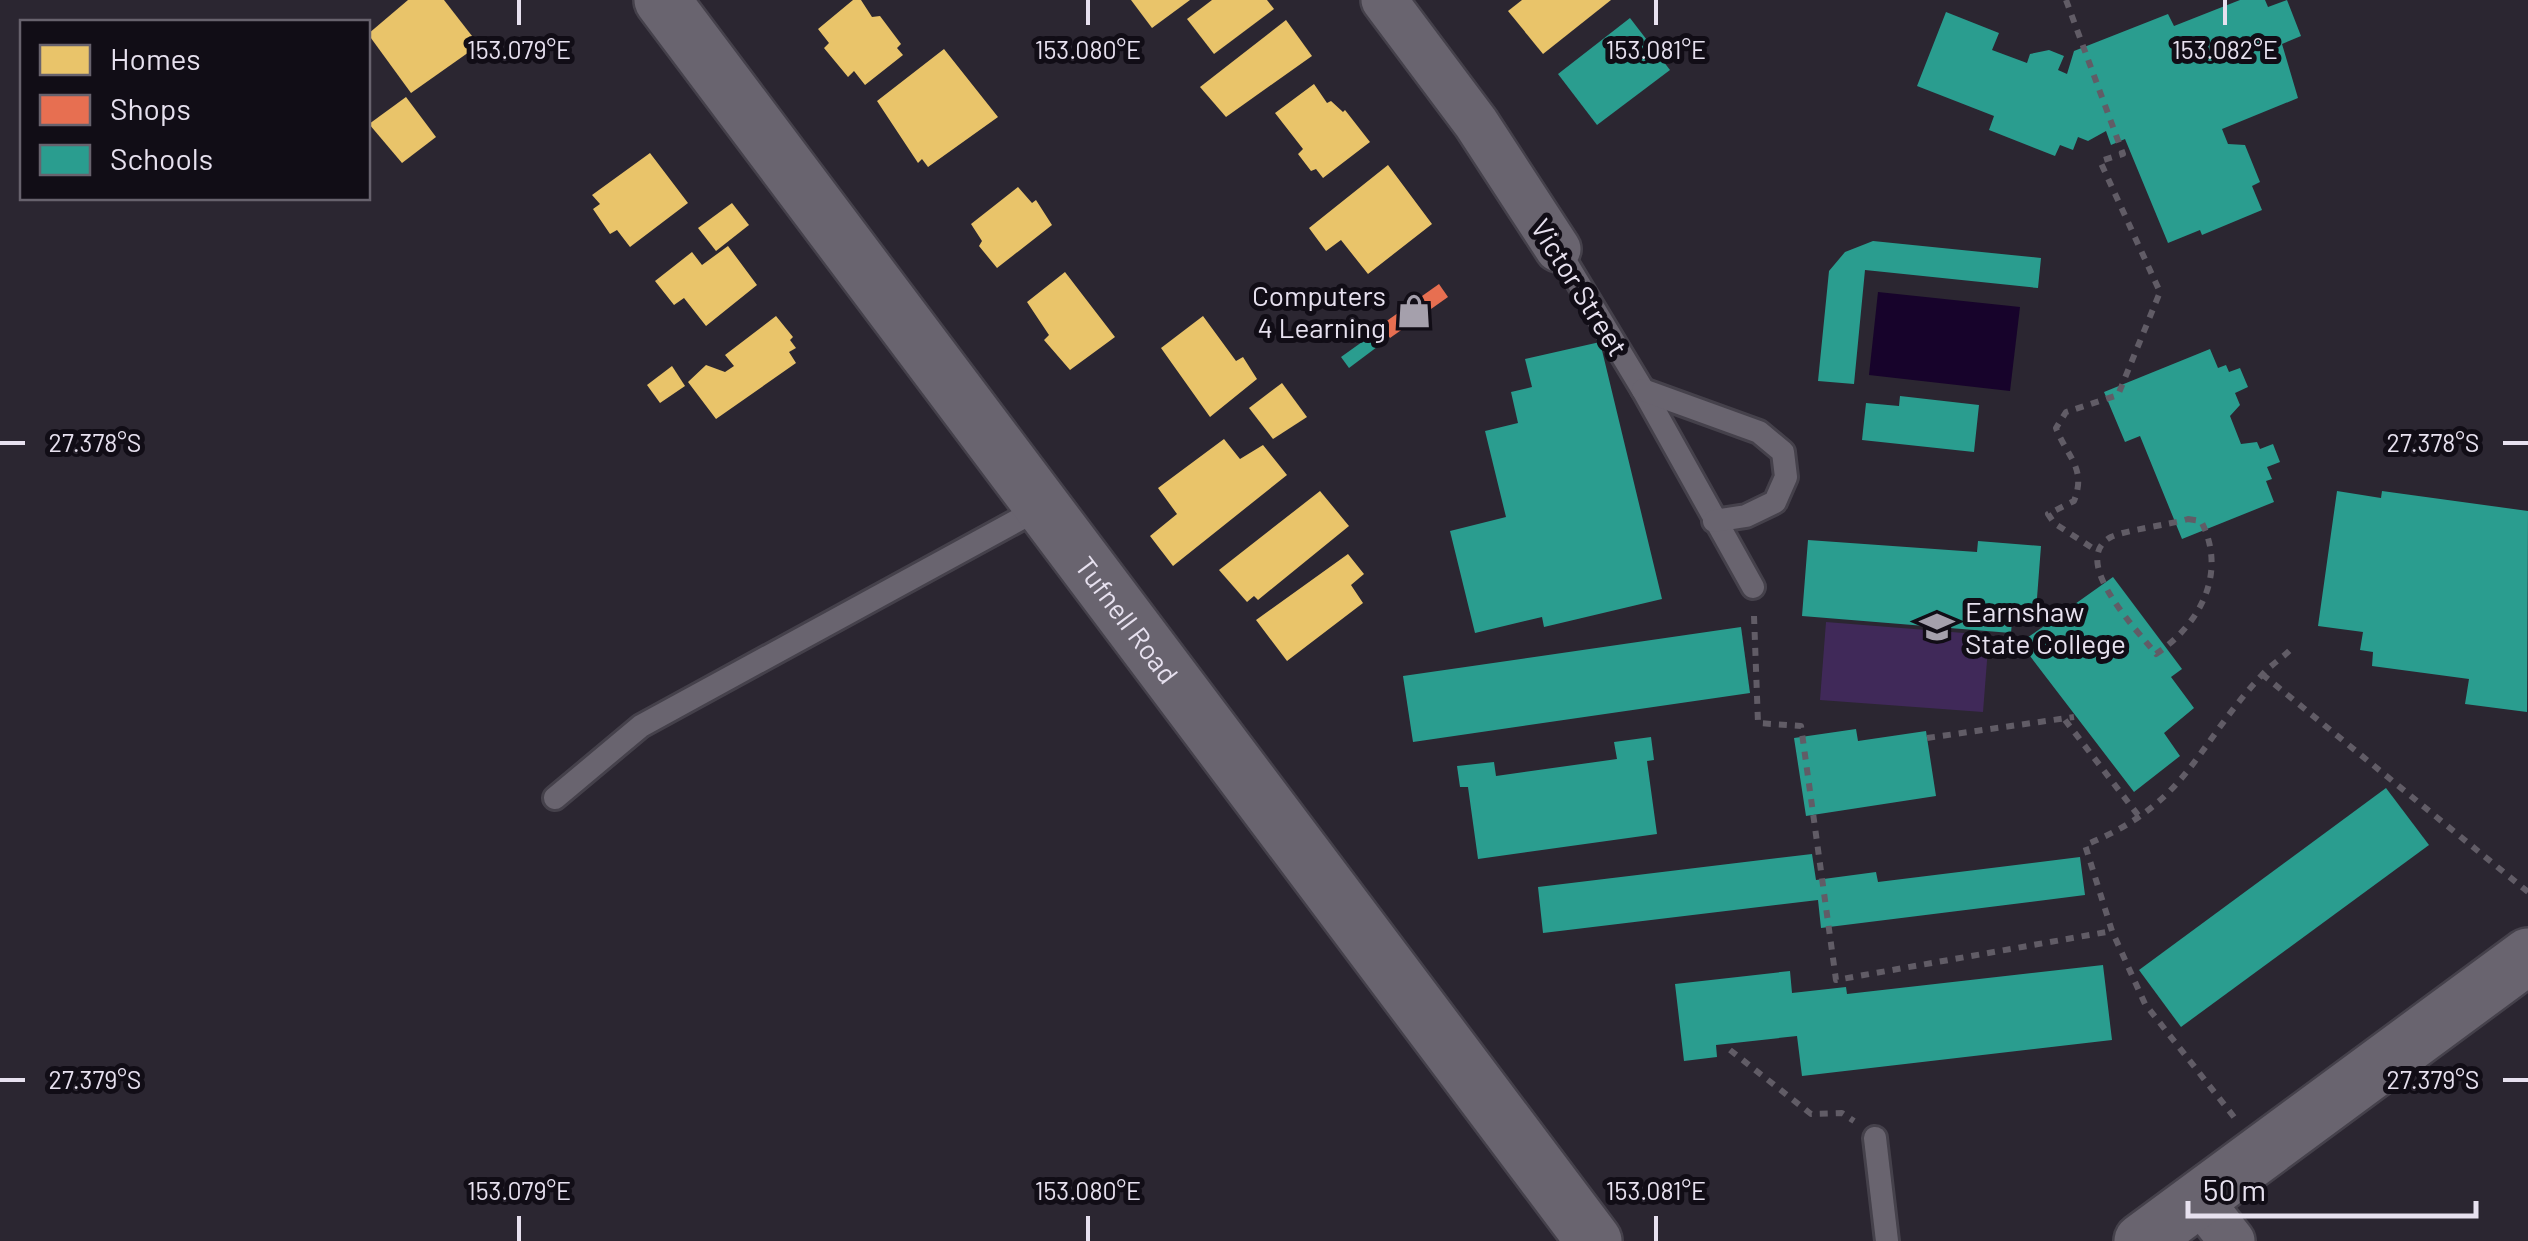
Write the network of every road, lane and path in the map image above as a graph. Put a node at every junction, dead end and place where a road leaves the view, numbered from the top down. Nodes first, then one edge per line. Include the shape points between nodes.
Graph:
1 (662, 0) edge
2 (1384, 0) edge
3 (2066, 0) edge
4 (1558, 249) joint
5 (1643, 390) junction
6 (1042, 506) junction
7 (1714, 520) junction
8 (2097, 550) junction
9 (1752, 588) joint
10 (2294, 645) dead end
11 (2262, 674) junction
12 (2074, 718) dead end
13 (2064, 719) junction
14 (1927, 738) dead end
15 (555, 798) dead end
16 (2141, 819) junction
17 (2528, 892) edge
18 (2112, 932) junction
19 (2528, 956) edge
20 (1730, 1050) dead end
21 (2234, 1117) dead end
22 (1875, 1138) joint
23 (2198, 1198) junction
24 (1594, 1241) edge
25 (1887, 1241) edge
26 (2142, 1241) edge
27 (2232, 1241) edge

1 - 6 street, Tufnell Road
2 - 4 street, Victor Street via 1476,122
3 - 8 path via 2123,154 2100,162 2160,292 2118,395 2066,412 2056,428 2081,482 2074,501 2048,514
4 - 5 lane, Victor Street
5 - 7 lane, Victor Street
5 - 7 lane via 1759,432 1783,452 1786,477 1775,502 1746,516
6 - 15 lane via 641,726
6 - 24 street, Tufnell Road
7 - 9 lane, Victor Street
8 - 8 path via 2095,564 2107,590 2156,654 2186,630 2209,592 2209,537 2201,520 2112,536
9 - 18 path via 1758,723 1802,726 1836,980
10 - 11 path
11 - 16 path via 2186,775
11 - 17 path
12 - 13 path
13 - 14 path
13 - 16 path
16 - 18 path via 2085,846
18 - 21 path via 2145,1004
19 - 23 street
20 - 22 path via 1810,1114 1842,1113
22 - 25 lane
23 - 26 street
23 - 27 street

